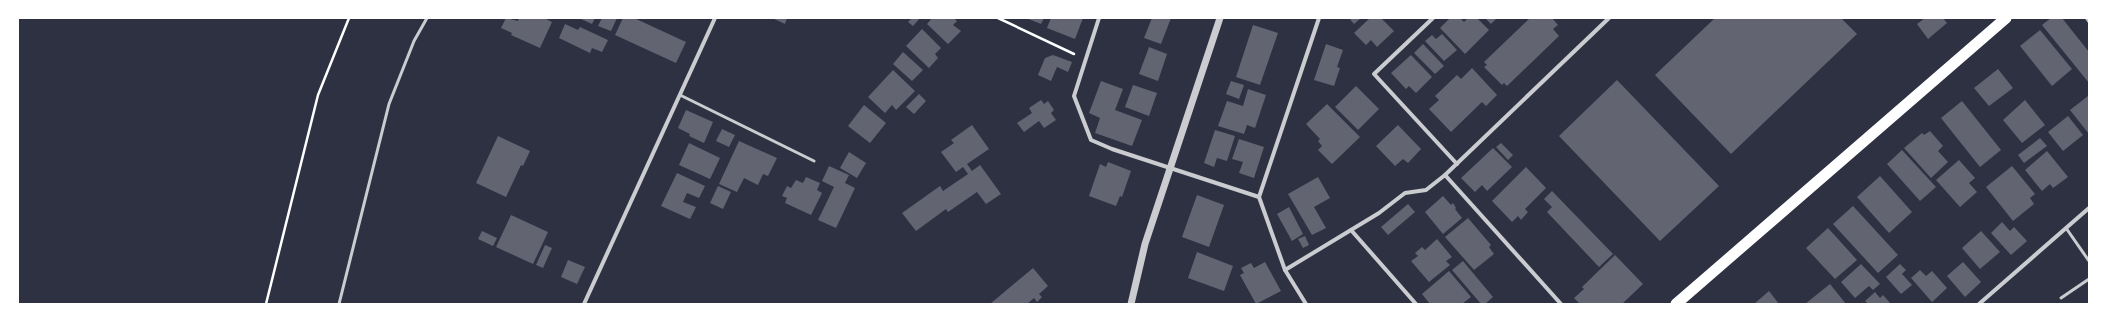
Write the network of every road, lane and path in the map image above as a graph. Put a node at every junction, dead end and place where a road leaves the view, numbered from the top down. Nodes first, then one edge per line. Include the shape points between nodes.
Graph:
1 (349, 18) edge
2 (427, 18) edge
3 (715, 18) edge
4 (998, 18) edge
5 (1098, 18) edge
6 (1220, 18) edge
7 (1319, 18) edge
8 (1433, 18) edge
9 (1609, 18) edge
10 (2006, 18) edge
11 (2087, 18) edge
12 (2089, 21) edge
13 (1085, 59) junction
14 (680, 95) junction
15 (814, 161) dead end
16 (1457, 164) junction
17 (1170, 167) junction
18 (1445, 175) junction
19 (1259, 197) junction
20 (2089, 208) edge
21 (2066, 228) junction
22 (1350, 230) junction
23 (2089, 261) edge
24 (1285, 270) junction
25 (2089, 279) edge
26 (2061, 298) dead end
27 (266, 304) edge
28 (339, 304) edge
29 (584, 304) edge
30 (1131, 304) edge
31 (1306, 304) edge
32 (1416, 304) edge
33 (1561, 304) edge
34 (1676, 304) edge
35 (1979, 304) edge

1 - 27 path via 318,95
2 - 28 lane via 414,41 389,104
3 - 14 street
4 - 13 path
5 - 13 street
6 - 17 street
7 - 19 street
8 - 16 street via 1374,74
9 - 16 street
10 - 34 highway
11 - 12 street
13 - 17 street via 1074,96 1091,140
14 - 15 lane
14 - 29 street
16 - 18 street
17 - 19 street
17 - 30 street via 1145,244
18 - 22 street via 1426,190 1405,193 1379,213
18 - 33 street
19 - 24 street
20 - 21 street
21 - 23 lane
21 - 35 street
22 - 24 street
22 - 32 street
24 - 31 street
25 - 26 lane

